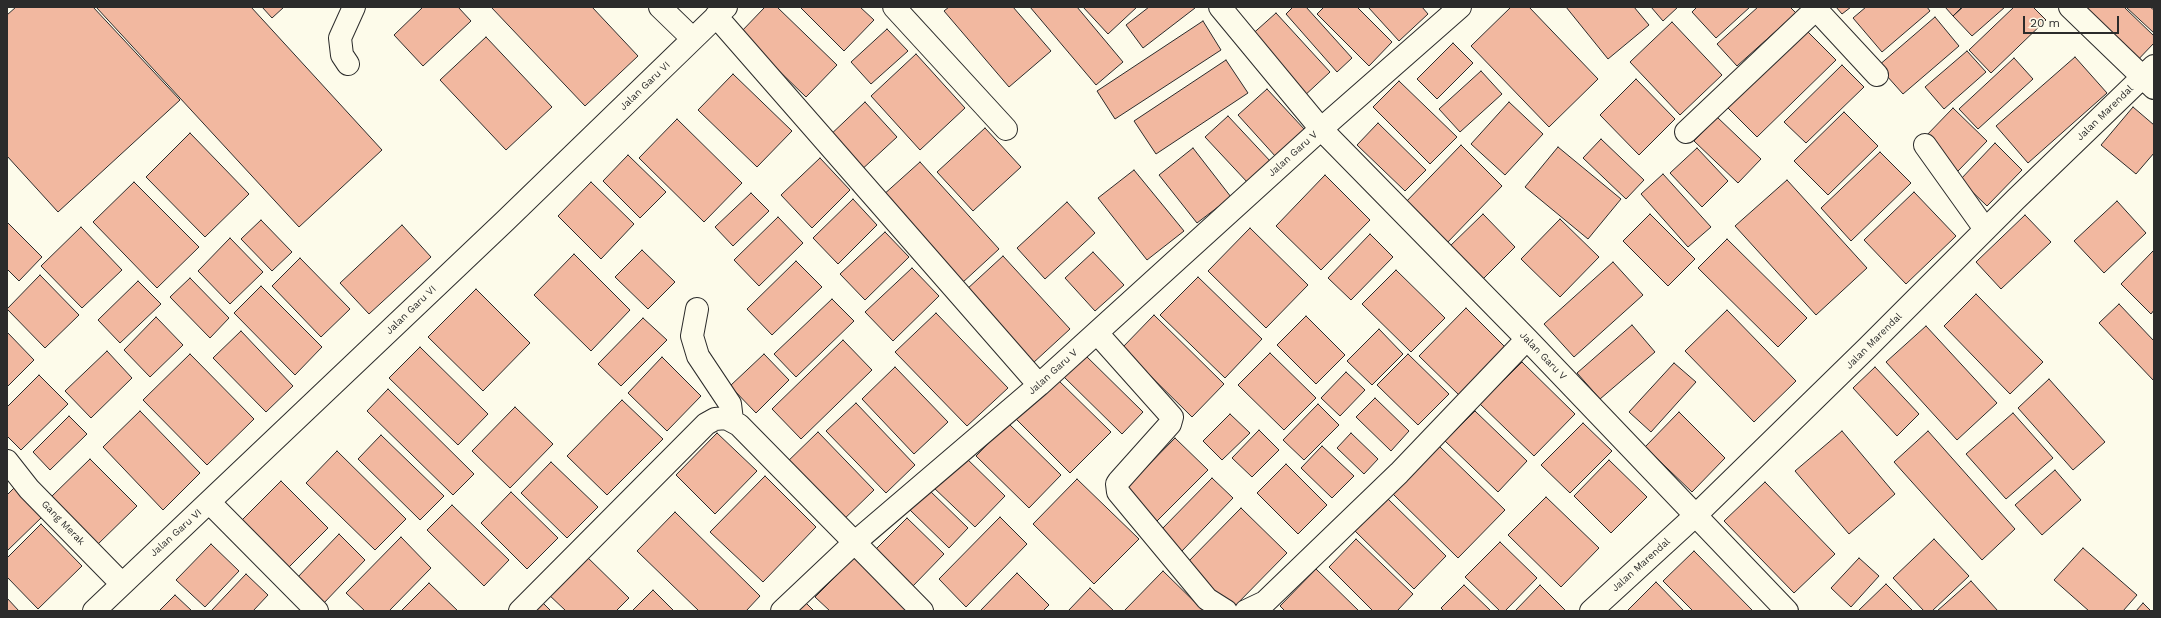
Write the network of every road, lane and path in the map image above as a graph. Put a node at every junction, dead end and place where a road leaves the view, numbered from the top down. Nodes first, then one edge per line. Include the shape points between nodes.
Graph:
1 (354, 7) edge
2 (660, 7) edge
3 (894, 7) edge
4 (1220, 7) edge
5 (1460, 7) edge
6 (2070, 7) edge
7 (1815, 8) edge
8 (721, 12) edge
9 (693, 39) junction
10 (348, 64) dead end
11 (1877, 75) dead end
12 (2150, 77) edge
13 (1006, 129) dead end
14 (1321, 129) junction
15 (1686, 132) dead end
16 (1925, 145) dead end
17 (1985, 229) junction
18 (697, 309) dead end
19 (1097, 332) junction
20 (1527, 339) junction
21 (1039, 385) junction
22 (732, 420) junction
23 (7, 461) edge
24 (210, 503) junction
25 (1696, 515) junction
26 (854, 543) junction
27 (121, 583) junction
28 (94, 611) edge
29 (317, 611) edge
30 (520, 611) edge
31 (782, 611) edge
32 (922, 611) edge
33 (1226, 611) edge
34 (1246, 611) edge
35 (1590, 611) edge
36 (1787, 611) edge

1 - 10 street via 340,38 342,55
2 - 9 street
3 - 13 street
4 - 14 street
5 - 14 street, Jalan Garu V
6 - 12 street
7 - 11 street
7 - 15 street
8 - 9 street, Jalan Garu VI
8 - 21 street
9 - 24 street, Jalan Garu VI
12 - 17 street, Jalan Marendal
14 - 19 street, Jalan Garu V
14 - 20 street, Jalan Garu V
16 - 17 street
17 - 25 street, Jalan Marendal
18 - 22 street via 692,336 698,356 730,404
19 - 21 street, Jalan Garu V
19 - 33 street via 1172,417 1170,424 1119,481 1118,492 1207,599
20 - 25 street, Jalan Garu V
20 - 34 street via 1399,473 1265,602
21 - 26 street, Jalan Garu V
22 - 26 street
22 - 30 street via 715,419 706,424
23 - 27 street, Gang Merak via 29,489
24 - 27 street, Jalan Garu VI
24 - 29 street
25 - 35 street, Jalan Marendal
25 - 36 street, Jalan Garu V
26 - 31 street, Jalan Garu V
26 - 32 street
27 - 28 street, Jalan Garu VI

